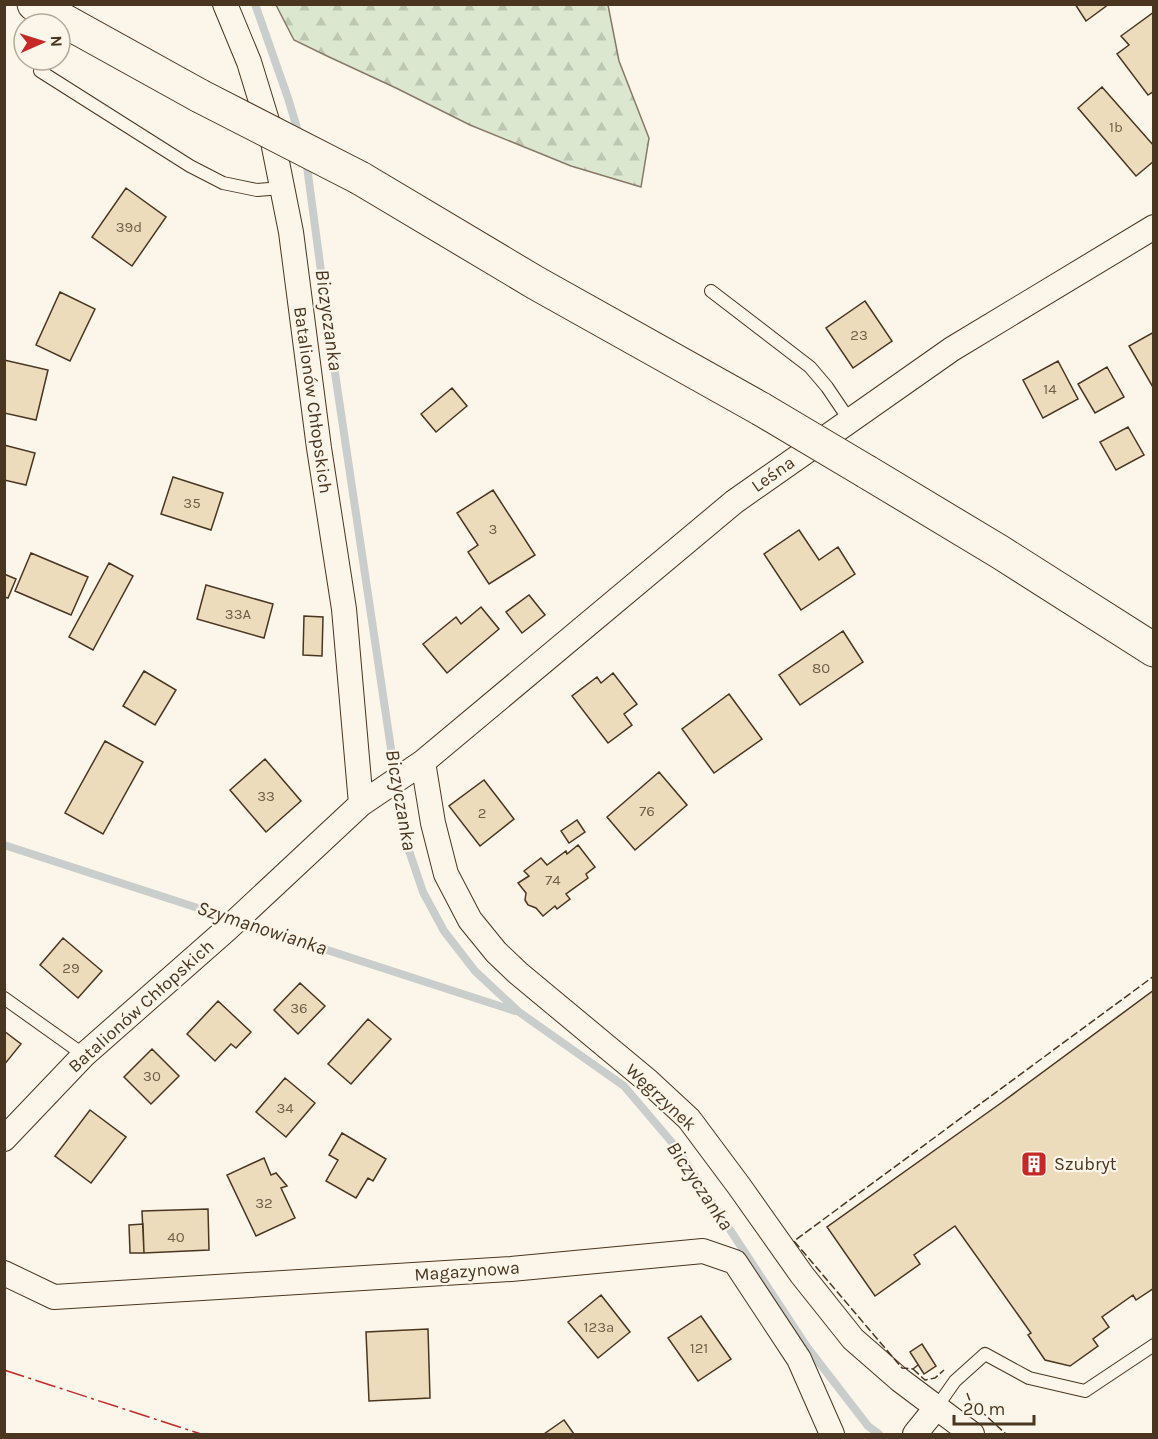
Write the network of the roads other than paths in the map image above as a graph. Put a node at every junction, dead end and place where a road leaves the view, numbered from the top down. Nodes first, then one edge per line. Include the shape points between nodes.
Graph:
1 (34, 4) edge
2 (225, 4) edge
3 (43, 72) edge
4 (282, 188) junction
5 (1154, 227) edge
6 (711, 291) dead end
7 (850, 421) junction
8 (1154, 650) edge
9 (423, 762) junction
10 (368, 799) junction
11 (4, 998) edge
12 (84, 1055) junction
13 (4, 1139) edge
14 (4, 1273) edge
15 (1154, 1345) edge
16 (926, 1422) edge
17 (832, 1434) edge
18 (972, 1434) edge

1 - 8 main road, bridge via 360,178 536,283 761,409 1000,552
2 - 4 street, Batalionów Chłopskich via 249,62 272,137
3 - 4 lane via 223,183 257,190
4 - 10 street, Batalionów Chłopskich
5 - 7 street, Leśna via 952,349
6 - 7 lane via 810,367
7 - 9 street, Leśna via 734,502
9 - 10 street, Batalionów Chłopskich
9 - 16 street, Węgrzynek via 446,874 470,920 518,973 689,1119 802,1275 853,1339 900,1380
10 - 12 street, Batalionów Chłopskich
11 - 12 lane
12 - 13 street, Batalionów Chłopskich
14 - 17 street, Magazynowa via 54,1297 511,1269 703,1251 735,1262 799,1359
15 - 16 lane via 1085,1391 1029,1378 985,1354 956,1381
16 - 18 street, Węgrzynek

